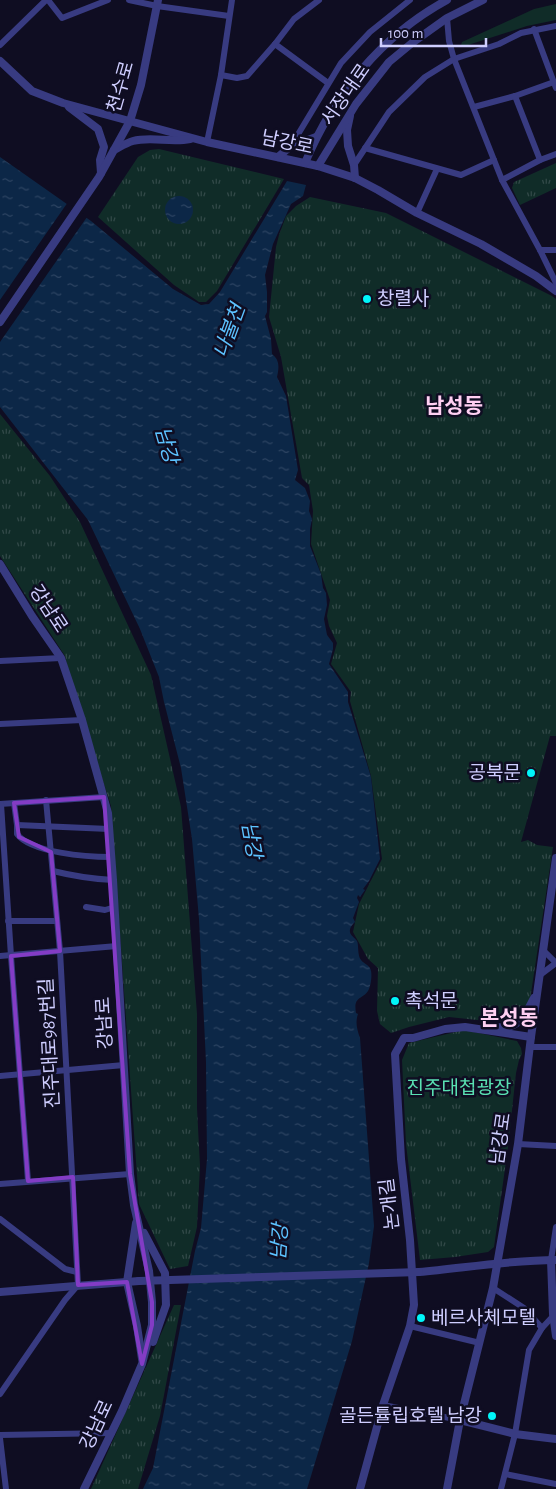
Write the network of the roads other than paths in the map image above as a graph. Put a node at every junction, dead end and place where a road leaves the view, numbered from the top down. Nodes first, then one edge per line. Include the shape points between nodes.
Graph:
1 (47, 0) edge
2 (108, 0) edge
3 (128, 0) edge
4 (232, 0) edge
5 (319, 0) edge
6 (410, 0) edge
7 (447, 0) edge
8 (483, 0) edge
9 (158, 3) edge
10 (229, 16) junction
11 (447, 18) junction
12 (556, 26) edge
13 (534, 29) junction
14 (275, 44) junction
15 (0, 45) edge
16 (454, 59) junction
17 (0, 61) edge
18 (221, 75) junction
19 (328, 83) junction
20 (555, 85) edge
21 (515, 96) junction
22 (63, 103) junction
23 (474, 107) junction
24 (351, 112) junction
25 (130, 121) junction
26 (316, 137) junction
27 (192, 138) junction
28 (207, 142) junction
29 (291, 146) junction
30 (365, 148) junction
31 (114, 150) junction
32 (556, 154) edge
33 (278, 157) junction
34 (494, 160) junction
35 (540, 160) junction
36 (305, 163) junction
37 (354, 165) junction
38 (318, 166) junction
39 (436, 168) junction
40 (100, 175) junction
41 (355, 178) junction
42 (502, 180) junction
43 (417, 213) junction
44 (540, 250) junction
45 (556, 250) edge
46 (556, 283) edge
47 (556, 291) edge
48 (0, 322) edge
49 (0, 564) edge
50 (61, 658) junction
51 (0, 661) edge
52 (82, 720) junction
53 (0, 724) edge
54 (104, 796) junction
55 (46, 800) junction
56 (14, 803) junction
57 (1, 804) edge
58 (18, 824) junction
59 (48, 825) junction
60 (109, 829) junction
61 (51, 852) junction
62 (111, 857) junction
63 (556, 858) edge
64 (53, 871) junction
65 (113, 880) junction
66 (555, 880) edge
67 (86, 906) dead end
68 (115, 907) junction
69 (8, 921) junction
70 (57, 921) junction
71 (0, 932) edge
72 (9, 932) junction
73 (117, 946) junction
74 (544, 950) junction
75 (60, 951) junction
76 (0, 956) edge
77 (10, 956) junction
78 (556, 963) edge
79 (540, 975) junction
80 (537, 992) junction
81 (478, 1028) junction
82 (531, 1037) junction
83 (530, 1047) junction
84 (556, 1047) edge
85 (124, 1065) junction
86 (66, 1070) junction
87 (21, 1074) junction
88 (0, 1076) edge
89 (518, 1144) junction
90 (556, 1146) edge
91 (130, 1174) junction
92 (73, 1177) junction
93 (28, 1181) junction
94 (0, 1184) edge
95 (0, 1219) edge
96 (137, 1219) junction
97 (556, 1227) edge
98 (553, 1260) edge
99 (498, 1263) junction
100 (76, 1272) junction
101 (127, 1282) junction
102 (78, 1285) junction
103 (494, 1288) junction
104 (0, 1292) edge
105 (555, 1314) edge
106 (410, 1326) junction
107 (542, 1328) junction
108 (556, 1336) edge
109 (480, 1343) junction
110 (142, 1364) junction
111 (0, 1394) edge
112 (383, 1405) junction
113 (460, 1420) junction
114 (112, 1433) junction
115 (515, 1434) junction
116 (0, 1437) edge
117 (556, 1439) edge
118 (505, 1474) junction
119 (556, 1484) edge
120 (6, 1489) edge
121 (84, 1489) edge
122 (360, 1489) edge
123 (447, 1489) edge
124 (501, 1489) edge

1 - 2 street via 62,18
1 - 15 street
3 - 9 street
4 - 10 street
5 - 14 street via 294,19
6 - 19 street, 남강로 via 370,32 341,63
7 - 26 street, 서장대로 via 405,27 376,54 346,89
8 - 11 street, 서장대로
9 - 10 street
9 - 25 street, 천수로
10 - 18 street
11 - 16 street
11 - 24 street, 서장대로 via 390,62
12 - 13 street
13 - 16 street
13 - 20 street
14 - 18 street via 247,76
14 - 19 street
16 - 23 street
16 - 30 street via 425,76 395,106
17 - 22 street, 남강로 via 32,90
18 - 28 street
19 - 29 street, 남강로
20 - 21 street
21 - 23 street
21 - 35 street
22 - 25 street, 남강로
22 - 40 street via 98,129 104,147
23 - 34 street
24 - 37 street via 348,146
24 - 38 street, 서장대로
25 - 27 street, 남강로
25 - 31 street, 천수로
26 - 29 street
26 - 36 street, 서장대로
27 - 28 street, 남강로
27 - 31 street via 132,141
28 - 33 street, 남강로
29 - 33 street
30 - 37 street
30 - 39 street
31 - 40 street, 천수로
32 - 35 street
33 - 36 street, 남강로
34 - 39 street via 461,175
34 - 42 street
35 - 42 street
36 - 38 street, 남강로
37 - 41 street
38 - 41 street, 남강로
39 - 43 street
40 - 48 street, 천수로
41 - 43 street, 남강로
42 - 44 street
43 - 47 street, 남강로 via 480,244
44 - 45 street
44 - 46 street
49 - 50 street, 강남로
50 - 51 street
50 - 52 street, 강남로
52 - 53 street
52 - 54 street, 강남로
54 - 55 street
54 - 60 street, 강남로
55 - 56 street
55 - 59 street, 진주대로987번길
56 - 57 street
56 - 58 street
57 - 69 street
58 - 59 street
58 - 61 street via 19,837
59 - 60 street
59 - 61 street, 진주대로987번길
60 - 62 street, 강남로
61 - 62 street
61 - 64 street, 진주대로987번길
62 - 65 street, 강남로
63 - 66 street, 남강로
64 - 65 street
64 - 70 street, 진주대로987번길
65 - 68 street, 강남로
66 - 74 street, 남강로
67 - 68 street via 105,910
68 - 73 street, 강남로
69 - 70 street
69 - 72 street
70 - 75 street, 진주대로987번길
71 - 72 street
72 - 77 street
73 - 75 street
73 - 85 street, 강남로
74 - 78 street
74 - 79 street, 남강로
75 - 77 street
75 - 86 street, 진주대로987번길
76 - 77 street
77 - 87 street
78 - 79 street
79 - 80 street, 남강로
80 - 81 street via 520,1021 504,1028
80 - 82 street, 남강로
81 - 82 street, 논개길
81 - 106 street, 논개길 via 445,1029 404,1038 395,1054 414,1290
82 - 83 street, 남강로
83 - 84 street
83 - 89 street, 남강로
85 - 86 street
85 - 91 street, 강남로
86 - 87 street
86 - 92 street, 진주대로987번길
87 - 88 street
87 - 93 street
89 - 90 street
89 - 99 street, 남강로
91 - 92 street
91 - 96 street, 강남로
92 - 93 street
92 - 100 street, 진주대로987번길
93 - 94 street
95 - 100 street via 65,1269
96 - 101 street
96 - 110 street, 강남로 via 149,1271 152,1302 152,1325
96 - 110 street via 164,1273 166,1305
97 - 98 street
98 - 99 street
98 - 105 street
99 - 101 street, bridge via 419,1272
99 - 103 street, 남강로
100 - 102 street, 진주대로987번길
101 - 102 street
101 - 110 street
102 - 104 street
102 - 111 street
103 - 107 street via 524,1308
103 - 109 street, 남강로
105 - 107 street
105 - 108 street
106 - 109 street
106 - 112 street, 논개길
107 - 115 street via 528,1350
109 - 113 street, 남강로
110 - 114 street, 강남로
112 - 113 street
112 - 122 street, 논개길
113 - 115 street
113 - 123 street, 남강로
114 - 116 street
114 - 121 street, 강남로
115 - 117 street
115 - 118 street
116 - 120 street
118 - 119 street
118 - 124 street

